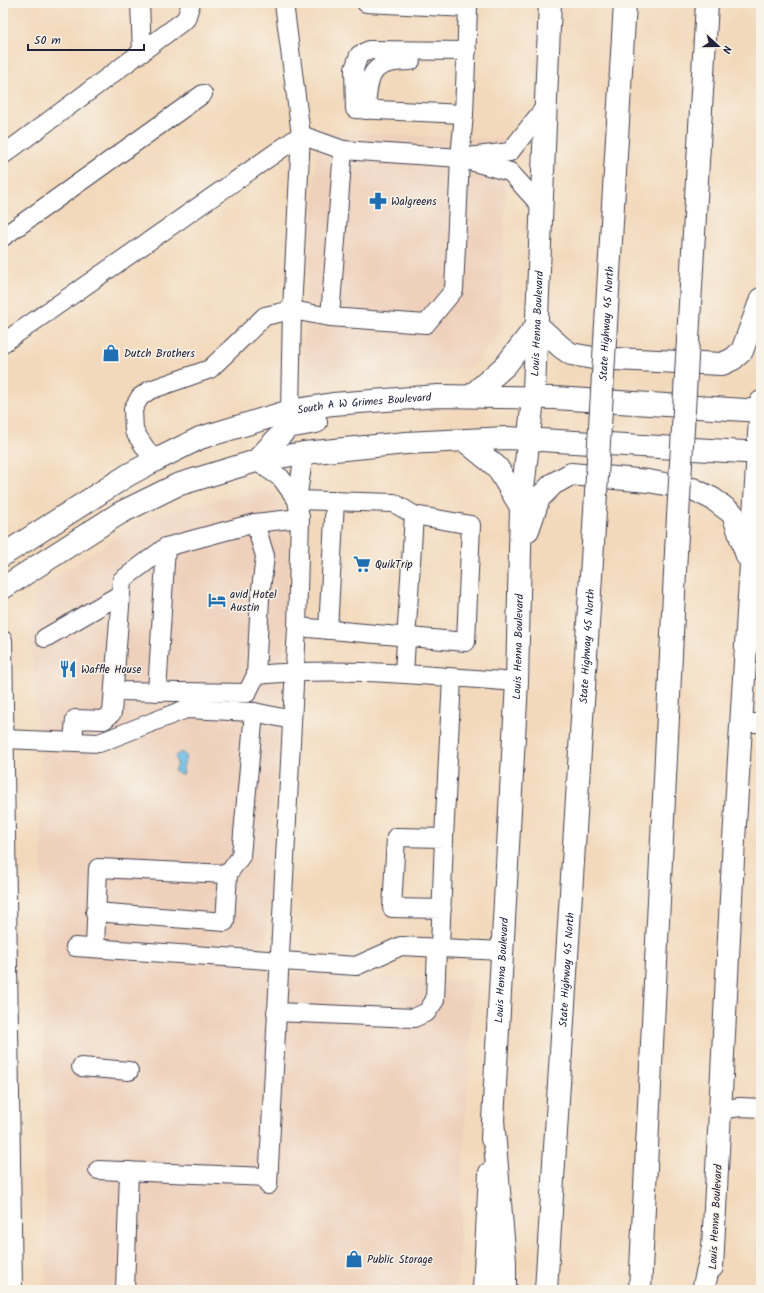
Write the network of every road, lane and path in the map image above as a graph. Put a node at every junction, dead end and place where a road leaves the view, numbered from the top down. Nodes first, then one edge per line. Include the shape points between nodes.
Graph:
1 (140, 3) edge
2 (191, 3) edge
3 (284, 3) edge
4 (366, 3) edge
5 (550, 3) edge
6 (626, 3) edge
7 (707, 3) edge
8 (468, 5) edge
9 (460, 51) junction
10 (142, 53) junction
11 (203, 94) dead end
12 (545, 106) junction
13 (464, 114) junction
14 (301, 135) junction
15 (343, 150) junction
16 (3, 155) edge
17 (460, 158) junction
18 (541, 206) junction
19 (3, 237) edge
20 (761, 299) edge
21 (292, 310) junction
22 (330, 317) junction
23 (537, 325) junction
24 (3, 343) edge
25 (471, 396) junction
26 (534, 397) junction
27 (371, 401) junction
28 (761, 408) edge
29 (290, 411) junction
30 (528, 438) junction
31 (465, 441) junction
32 (304, 453) junction
33 (759, 453) edge
34 (154, 461) junction
35 (256, 461) junction
36 (297, 500) junction
37 (336, 501) junction
38 (521, 507) junction
39 (414, 515) junction
40 (300, 518) junction
41 (255, 523) junction
42 (761, 536) edge
43 (166, 546) junction
44 (521, 550) junction
45 (3, 555) edge
46 (750, 563) junction
47 (3, 588) edge
48 (121, 594) junction
49 (297, 627) junction
50 (328, 630) junction
51 (406, 637) junction
52 (45, 638) dead end
53 (3, 640) edge
54 (294, 671) junction
55 (404, 673) junction
56 (256, 674) junction
57 (452, 678) junction
58 (517, 682) junction
59 (114, 691) junction
60 (157, 692) junction
61 (254, 712) junction
62 (292, 720) junction
63 (751, 723) edge
64 (4, 739) junction
65 (72, 741) junction
66 (444, 838) junction
67 (228, 874) junction
68 (442, 910) junction
69 (96, 912) junction
70 (75, 947) dead end
71 (95, 948) junction
72 (439, 948) junction
73 (502, 951) junction
74 (5, 961) edge
75 (279, 961) junction
76 (276, 1012) junction
77 (81, 1067) dead end
78 (129, 1071) dead end
79 (6, 1098) edge
80 (761, 1108) edge
81 (720, 1110) junction
82 (493, 1120) junction
83 (98, 1170) dead end
84 (129, 1171) junction
85 (713, 1248) junction
86 (13, 1290) edge
87 (125, 1290) edge
88 (484, 1290) edge
89 (505, 1290) edge
90 (546, 1290) edge
91 (640, 1290) edge
92 (703, 1290) edge
93 (711, 1290) edge

1 - 10 street
2 - 10 street via 186,19
3 - 14 street
4 - 8 street
5 - 12 main road, Louis Henna Boulevard
6 - 90 main road, State Highway 45 North, bridge
7 - 91 main road, bridge via 676,552
8 - 9 street
9 - 13 street
9 - 13 street via 369,50 359,56 354,69 354,109
10 - 16 street
11 - 19 street
12 - 17 street via 510,152
12 - 18 main road, Louis Henna Boulevard
13 - 17 street
14 - 15 street
14 - 21 street
14 - 24 street
15 - 17 street
15 - 22 street
17 - 18 street via 510,172
17 - 22 street via 454,290 426,324
18 - 23 main road, Louis Henna Boulevard
20 - 23 main road via 742,350 733,359 722,364 593,358 571,354
21 - 22 street
21 - 29 street
21 - 34 street via 265,316 210,369 150,390 140,397 132,409 134,431
23 - 25 main road via 506,365
23 - 26 main road, Louis Henna Boulevard
25 - 26 main road, South A W Grimes Boulevard
25 - 27 main road, South A W Grimes Boulevard
26 - 28 main road, South A W Grimes Boulevard
26 - 30 main road, Louis Henna Boulevard
27 - 29 main road, South A W Grimes Boulevard
27 - 35 main road via 351,416 288,427
28 - 33 main road, Louis Henna Boulevard
29 - 34 main road, South A W Grimes Boulevard via 200,438
30 - 31 main road
30 - 33 main road
30 - 38 main road, Louis Henna Boulevard
31 - 32 main road via 406,443
31 - 38 main road via 497,467
32 - 35 main road
32 - 36 street
33 - 46 main road, Louis Henna Boulevard via 755,475 757,482
34 - 45 main road, South A W Grimes Boulevard
35 - 36 street via 281,478
35 - 47 main road via 177,485 120,513
36 - 37 street
36 - 40 street
37 - 39 street via 394,503
37 - 50 street
38 - 44 main road, Louis Henna Boulevard
39 - 51 street
39 - 51 street via 471,525 466,642
40 - 41 street
40 - 49 street
41 - 43 street
41 - 56 street via 265,556
42 - 46 main road
43 - 48 street via 122,580
43 - 60 street
44 - 46 main road via 539,498 553,484 571,474 648,481 693,489 713,499 733,514
44 - 58 main road, Louis Henna Boulevard
46 - 63 main road, Louis Henna Boulevard
48 - 52 street
48 - 59 street
49 - 50 street
49 - 54 street
50 - 51 street
51 - 55 street
53 - 64 street
54 - 55 street
54 - 56 street
54 - 62 street
55 - 57 street
56 - 60 street via 247,693
57 - 58 street
57 - 66 street
58 - 73 main road, Louis Henna Boulevard
59 - 60 street
59 - 65 street via 112,713 104,720 75,719
61 - 62 street
61 - 65 street via 186,709 99,743
61 - 67 street via 241,856
62 - 75 street
63 - 81 main road, Louis Henna Boulevard
64 - 65 street
64 - 74 street
66 - 68 street
66 - 68 street via 396,837 392,908
67 - 69 street via 98,868
67 - 69 street via 225,922
68 - 72 street
69 - 71 street
70 - 71 street
71 - 75 street
72 - 73 street
72 - 75 street via 400,946 356,966
72 - 76 street via 435,1000 427,1012 414,1018
73 - 82 main road, Louis Henna Boulevard
74 - 79 street
75 - 76 street
76 - 84 street via 268,1181
77 - 78 street
79 - 86 street
80 - 81 street via 740,1107
81 - 85 main road, Louis Henna Boulevard
82 - 88 main road, Louis Henna Boulevard
82 - 89 main road
83 - 84 street
84 - 87 street
85 - 92 main road
85 - 93 main road, Louis Henna Boulevard

